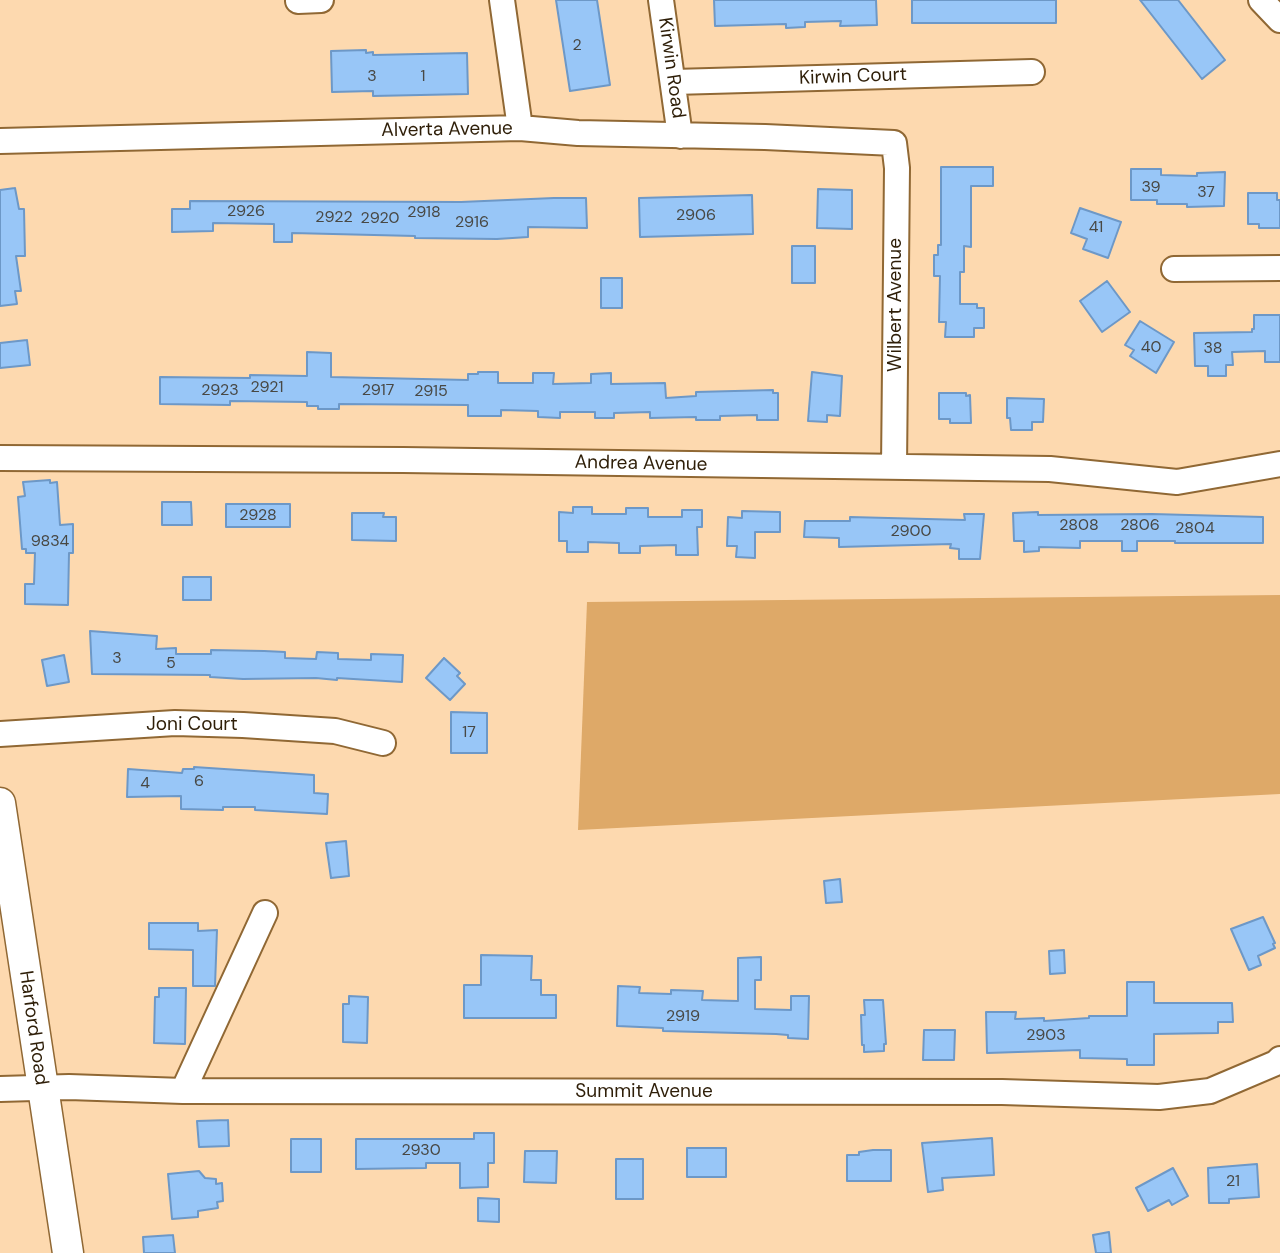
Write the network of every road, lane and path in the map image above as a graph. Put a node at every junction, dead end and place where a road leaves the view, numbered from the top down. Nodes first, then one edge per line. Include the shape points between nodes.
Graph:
1 (321, 0) edge
2 (502, 0) edge
3 (661, 0) edge
4 (1261, 0) edge
5 (298, 1) edge
6 (1280, 20) edge
7 (1032, 72) dead end
8 (674, 82) junction
9 (520, 128) junction
10 (680, 136) junction
11 (0, 141) edge
12 (894, 143) joint
13 (1280, 268) edge
14 (1174, 269) dead end
15 (0, 458) edge
16 (1280, 464) edge
17 (894, 467) junction
18 (0, 734) edge
19 (383, 743) dead end
20 (0, 803) edge
21 (7, 897) edge
22 (265, 913) dead end
23 (1280, 1059) edge
24 (41, 1087) junction
25 (0, 1089) edge
26 (183, 1091) junction
27 (68, 1253) edge

1 - 5 street
2 - 9 street
3 - 8 street, Kirwin Road
4 - 6 street
7 - 8 street, Kirwin Court
8 - 10 street, Kirwin Road
9 - 10 street, Alverta Avenue
9 - 11 street, Alverta Avenue
10 - 12 street, Alverta Avenue
12 - 17 street, Wilbert Avenue
13 - 14 street
15 - 17 street, Andrea Avenue
16 - 17 street, Andrea Avenue via 1177,482 1050,469
18 - 19 street, Joni Court via 175,723 335,731
20 - 21 main road, Harford Road
21 - 24 main road, Harford Road
22 - 26 street
23 - 26 street, Summit Avenue via 1210,1091 1159,1097 1002,1092
24 - 25 street, Summit Avenue
24 - 26 street, Summit Avenue
24 - 27 main road, Harford Road

